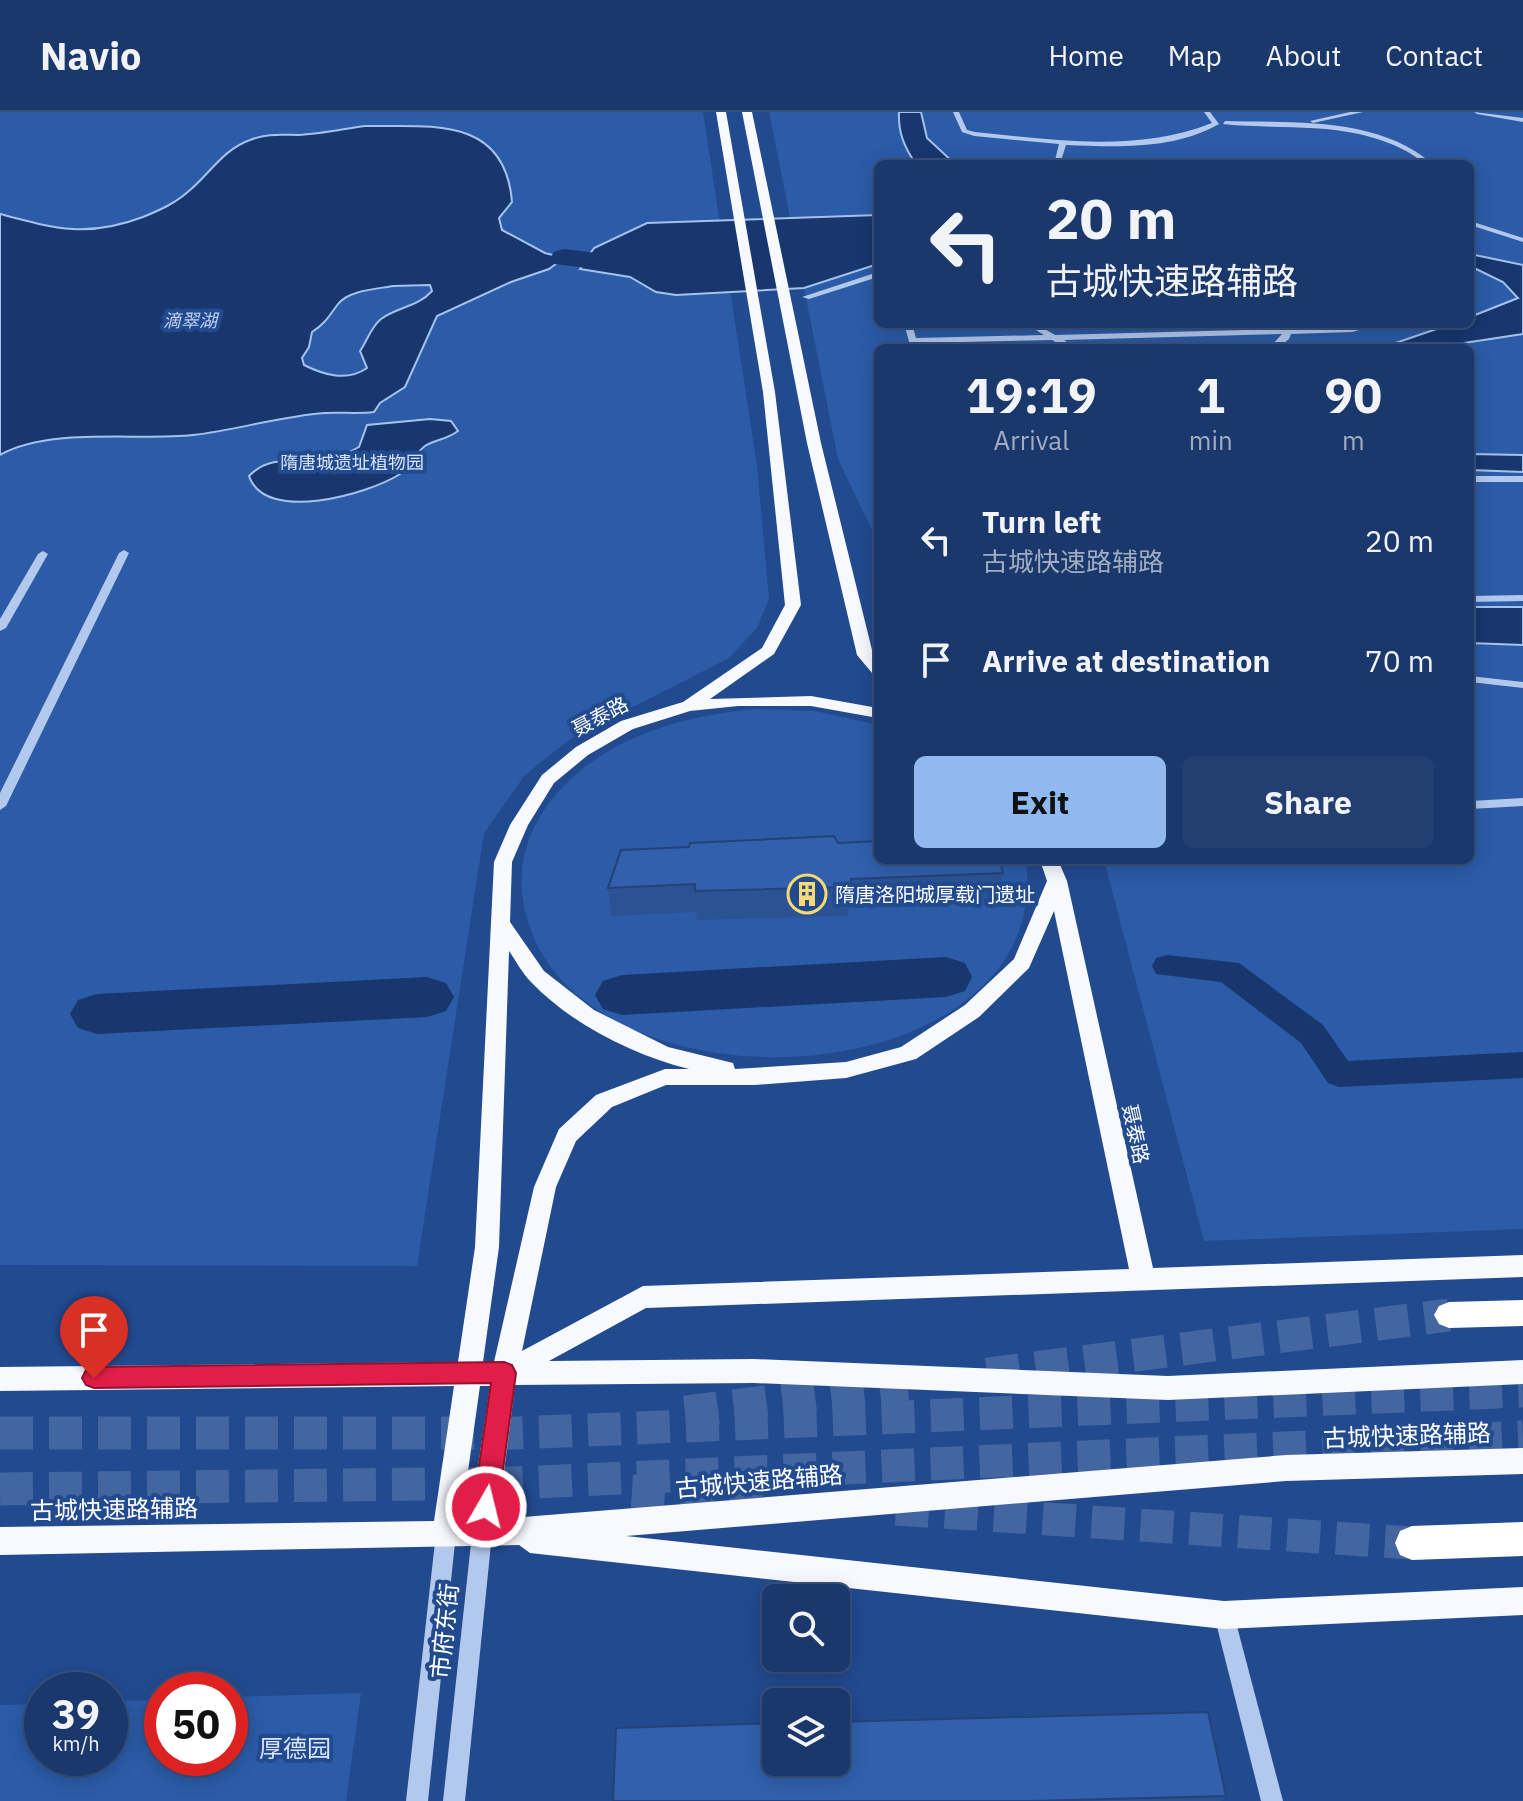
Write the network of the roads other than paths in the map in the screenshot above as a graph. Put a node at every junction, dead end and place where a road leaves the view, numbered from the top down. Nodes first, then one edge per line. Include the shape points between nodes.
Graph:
1 (721, 112) edge
2 (747, 112) edge
3 (956, 112) edge
4 (1360, 112) edge
5 (1477, 112) edge
6 (1215, 119) edge
7 (1523, 120) edge
8 (1300, 125) junction
9 (1063, 143) junction
10 (1058, 160) edge
11 (1425, 160) edge
12 (1474, 224) edge
13 (1523, 240) edge
14 (874, 275) edge
15 (806, 297) dead end
16 (1037, 328) edge
17 (1281, 328) edge
18 (1309, 328) edge
19 (1360, 328) edge
20 (1052, 337) junction
21 (931, 344) edge
22 (1065, 344) edge
23 (1474, 479) edge
24 (1523, 479) edge
25 (124, 553) dead end
26 (43, 554) dead end
27 (1523, 598) edge
28 (1474, 599) edge
29 (0, 628) edge
30 (874, 665) edge
31 (1474, 679) edge
32 (1523, 685) edge
33 (689, 706) junction
34 (874, 712) edge
35 (1523, 802) edge
36 (1474, 805) edge
37 (0, 806) edge
38 (1053, 870) edge
39 (501, 924) junction
40 (755, 1077) junction
41 (1523, 1266) edge
42 (1143, 1279) junction
43 (1523, 1313) edge
44 (1449, 1315) tunnel mouth
45 (469, 1372) junction
46 (1523, 1372) edge
47 (504, 1373) junction
48 (0, 1379) edge
49 (1523, 1461) edge
50 (446, 1533) junction
51 (482, 1534) junction
52 (1523, 1539) edge
53 (0, 1541) edge
54 (1412, 1543) tunnel mouth
55 (1523, 1601) edge
56 (1224, 1615) junction
57 (417, 1801) edge
58 (454, 1801) edge
59 (1272, 1801) edge

1 - 33 main road, 聂泰路 via 773,432 793,605 768,651
2 - 30 main road via 812,430 865,655
3 - 9 street via 964,131 974,134
4 - 8 street
5 - 7 street
6 - 8 street
6 - 9 street via 1200,131 1141,142
8 - 11 street via 1391,142
9 - 10 street
12 - 13 street
14 - 15 street
16 - 20 street
17 - 20 street
18 - 19 street
20 - 21 street
20 - 22 street
23 - 24 street
25 - 37 street
26 - 29 street
27 - 28 street
31 - 32 street
33 - 34 main road via 811,701
33 - 39 main road, 聂泰路 via 627,725 548,779 503,862
35 - 36 street
38 - 40 main road via 1022,963 972,1011 908,1053 846,1070
38 - 42 main road, 聂泰路
39 - 40 main road via 537,976 587,1016 663,1054
39 - 45 main road, 聂泰路 via 487,1247
40 - 47 main road, 市府东街 via 665,1077 604,1101 567,1135 545,1187
41 - 42 main road
42 - 47 main road via 643,1297
43 - 44 highway
45 - 47 main road
45 - 48 main road
45 - 50 main road, 聂泰路
46 - 47 main road via 1168,1388 754,1371
47 - 51 main road, 市府东街
49 - 51 main road, 古城快速路辅路 via 1286,1468
50 - 51 main road, 古城快速路辅路
50 - 53 main road, 古城快速路辅路
50 - 57 street, 市府东街
51 - 56 main road
51 - 58 street, 市府东街
52 - 54 highway
55 - 56 main road
56 - 59 street

